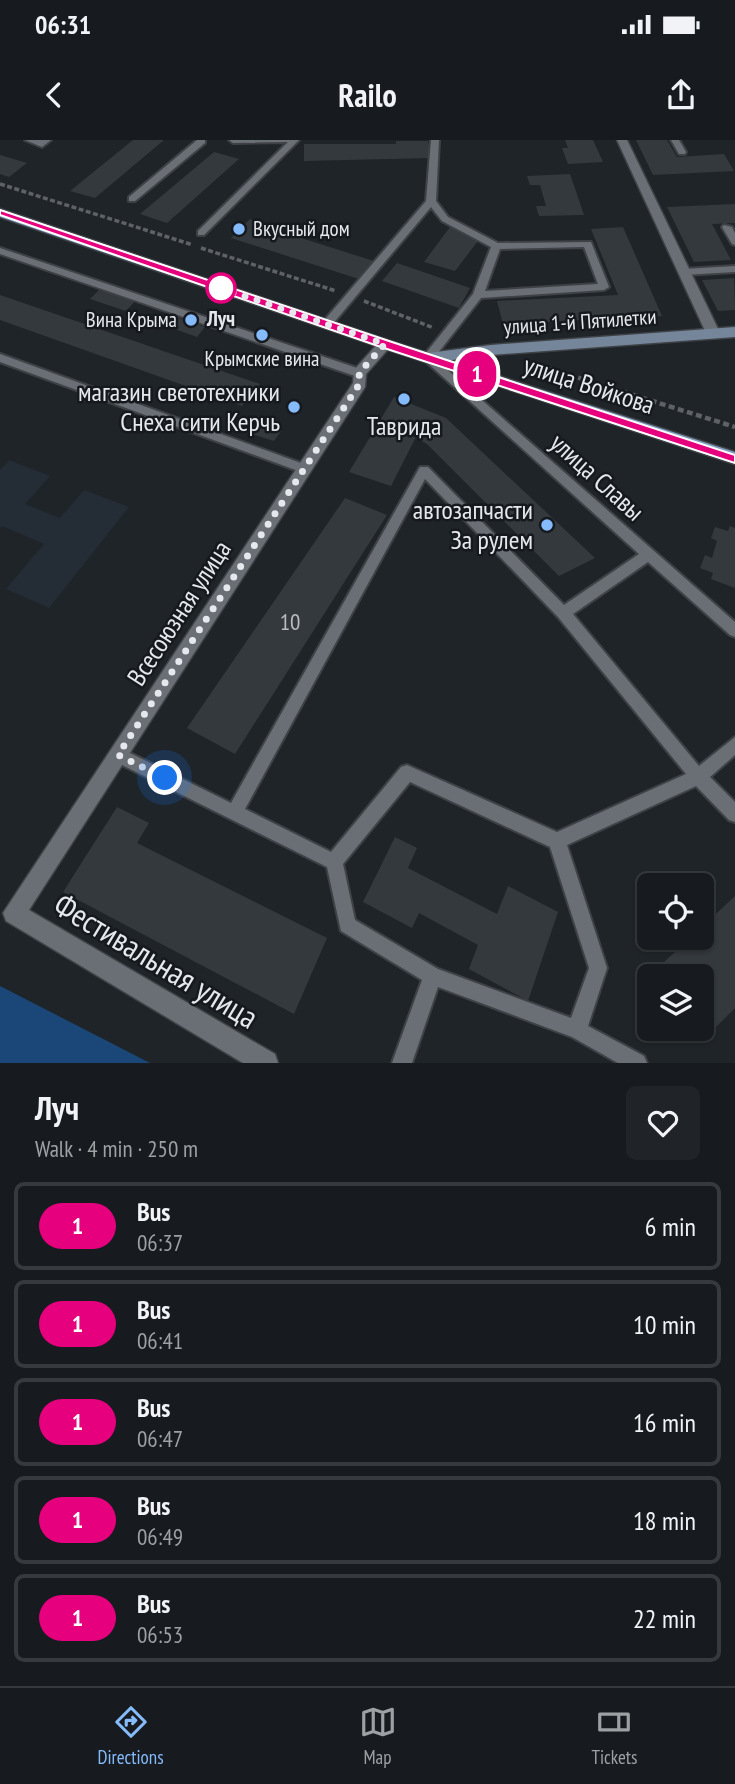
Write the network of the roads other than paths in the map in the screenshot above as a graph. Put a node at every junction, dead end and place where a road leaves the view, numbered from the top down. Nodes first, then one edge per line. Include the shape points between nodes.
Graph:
1 (29, 140) edge
2 (47, 140) edge
3 (201, 140) edge
4 (233, 140) edge
5 (287, 140) edge
6 (295, 140) edge
7 (435, 140) edge
8 (622, 140) edge
9 (675, 140) edge
10 (682, 152) dead end
11 (132, 198) dead end
12 (431, 201) junction
13 (0, 213) edge
14 (726, 227) dead end
15 (201, 233) dead end
16 (735, 242) edge
17 (496, 246) junction
18 (0, 251) edge
19 (735, 270) edge
20 (684, 272) junction
21 (478, 295) junction
22 (327, 323) junction
23 (735, 332) edge
24 (713, 333) junction
25 (385, 344) junction
26 (0, 358) edge
27 (428, 358) junction
28 (359, 373) junction
29 (735, 458) edge
30 (305, 469) junction
31 (649, 554) junction
32 (563, 613) junction
33 (735, 631) edge
34 (735, 745) edge
35 (118, 755) junction
36 (698, 777) junction
37 (235, 812) junction
38 (735, 814) edge
39 (557, 841) junction
40 (334, 862) junction
41 (14, 913) joint
42 (432, 976) junction
43 (577, 1030) junction
44 (266, 1063) edge
45 (402, 1063) edge
46 (637, 1063) edge

1 - 2 lane via 42,144
3 - 11 lane
4 - 5 lane
6 - 15 lane
7 - 12 lane
8 - 20 street
9 - 10 lane
12 - 17 lane via 445,219
12 - 22 lane
13 - 22 main road, улица Войкова
14 - 16 lane
17 - 21 lane
17 - 21 lane via 587,244 604,287
18 - 28 lane
19 - 20 lane
20 - 24 street
21 - 27 lane
22 - 25 main road, улица Войкова
23 - 24 main road, улица 1-й Пятилетки
24 - 27 main road, улица 1-й Пятилетки
25 - 27 main road, улица Войкова
25 - 28 street, Всесоюзная улица
26 - 30 lane
27 - 29 main road, улица Войкова
27 - 31 lane, улица Славы
28 - 30 street, Всесоюзная улица via 360,383
30 - 35 street, Всесоюзная улица
31 - 32 lane
31 - 33 lane, улица Славы
32 - 36 lane
32 - 37 lane via 424,470
34 - 36 lane
35 - 37 lane
35 - 41 street, Всесоюзная улица
36 - 38 lane
36 - 39 lane
37 - 40 lane
39 - 40 lane via 407,773
39 - 43 lane via 598,968
40 - 42 lane via 347,925
41 - 44 street, Фестивальная улица
42 - 43 lane
42 - 45 lane
43 - 46 lane

